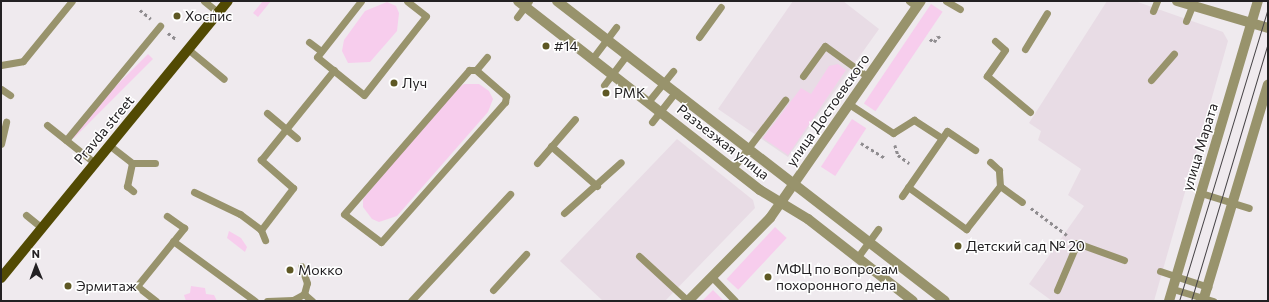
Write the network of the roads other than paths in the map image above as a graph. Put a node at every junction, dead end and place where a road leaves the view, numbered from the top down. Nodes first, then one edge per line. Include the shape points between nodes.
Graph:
1 (72, 1) edge
2 (204, 1) edge
3 (228, 1) edge
4 (361, 1) edge
5 (407, 1) edge
6 (557, 1) edge
7 (946, 1) edge
8 (1157, 1) edge
9 (1177, 1) edge
10 (1258, 1) edge
11 (524, 3) edge
12 (915, 3) edge
13 (1192, 6) junction
14 (721, 7) dead end
15 (960, 8) dead end
16 (1153, 11) dead end
17 (219, 13) junction
18 (1047, 13) dead end
19 (517, 17) dead end
20 (1186, 22) dead end
21 (1251, 24) junction
22 (160, 26) dead end
23 (616, 27) dead end
24 (1268, 28) edge
25 (699, 37) dead end
26 (608, 39) junction
27 (995, 41) dead end
28 (309, 42) dead end
29 (1025, 49) dead end
30 (189, 50) junction
31 (321, 51) junction
32 (627, 54) junction
33 (1174, 54) dead end
34 (486, 57) dead end
35 (592, 59) junction
36 (1, 65) edge
37 (334, 70) junction
38 (476, 70) junction
39 (673, 71) dead end
40 (612, 74) junction
41 (803, 76) dead end
42 (868, 77) junction
43 (224, 78) dead end
44 (1151, 80) dead end
45 (664, 82) junction
46 (604, 85) dead end
47 (1268, 85) edge
48 (1, 89) edge
49 (676, 91) junction
50 (10, 95) dead end
51 (785, 100) dead end
52 (648, 102) junction
53 (850, 104) junction
54 (660, 112) junction
55 (1030, 112) dead end
56 (267, 113) dead end
57 (575, 119) dead end
58 (6, 122) dead end
59 (652, 122) dead end
60 (47, 125) dead end
61 (286, 128) junction
62 (297, 138) dead end
63 (942, 138) junction
64 (66, 140) junction
65 (1, 144) edge
66 (109, 145) junction
67 (551, 146) junction
68 (750, 147) junction
69 (975, 150) dead end
70 (621, 162) dead end
71 (990, 162) dead end
72 (95, 163) junction
73 (132, 163) junction
74 (155, 163) dead end
75 (537, 163) dead end
76 (733, 168) junction
77 (795, 183) junction
78 (597, 186) junction
79 (1000, 186) junction
80 (908, 187) junction
81 (133, 191) dead end
82 (194, 192) dead end
83 (510, 194) dead end
84 (1201, 194) junction
85 (902, 196) dead end
86 (1022, 202) road end
87 (781, 203) junction
88 (1233, 203) junction
89 (1249, 208) dead end
90 (564, 213) dead end
91 (26, 215) dead end
92 (167, 216) dead end
93 (42, 228) junction
94 (878, 229) dead end
95 (261, 230) junction
96 (265, 240) dead end
97 (173, 241) junction
98 (869, 242) junction
99 (526, 254) dead end
100 (639, 256) dead end
101 (857, 258) junction
102 (1124, 260) dead end
103 (302, 266) dead end
104 (1160, 271) dead end
105 (712, 277) junction
106 (1176, 277) junction
107 (1, 278) edge
108 (1208, 287) junction
109 (1172, 289) junction
110 (493, 290) dead end
111 (1057, 290) dead end
112 (304, 294) junction
113 (246, 298) edge
114 (413, 300) edge
115 (1207, 300) edge
116 (156, 301) edge
117 (255, 301) edge
118 (267, 301) edge
119 (312, 301) edge
120 (688, 301) edge
121 (735, 301) edge
122 (913, 301) edge
123 (945, 301) edge
124 (1169, 301) edge

1 - 36 lane via 23,61
2 - 17 lane
3 - 17 main road, Pravda street
4 - 31 lane
5 - 37 lane via 426,16 364,95
6 - 26 street, Разъезжая улица
7 - 15 lane
8 - 16 lane
9 - 13 street
10 - 21 street, улица Марата
11 - 19 lane
11 - 35 street, Разъезжая улица
12 - 42 street, улица Достоевского
13 - 20 lane
13 - 21 street
14 - 25 lane
17 - 30 main road, Pravda street
18 - 29 lane
21 - 24 street
21 - 84 street, улица Марата
22 - 64 lane
23 - 26 lane
26 - 32 street, Разъезжая улица
26 - 35 lane
27 - 55 lane via 1005,50 987,76
28 - 31 lane
30 - 43 lane
30 - 66 main road, Pravda street
31 - 37 lane via 317,57
32 - 40 lane
32 - 45 street, Разъезжая улица
33 - 44 lane
34 - 38 lane
35 - 40 street, Разъезжая улица
37 - 61 lane
38 - 38 lane via 506,96 506,102 381,242 344,214 469,70
39 - 45 lane
40 - 46 lane
40 - 52 street, Разъезжая улица
41 - 42 lane via 825,46
42 - 53 street, улица Достоевского
45 - 49 street, Разъезжая улица
45 - 52 lane
47 - 88 street
48 - 50 lane
49 - 54 lane
49 - 68 street, Разъезжая улица
51 - 68 lane
52 - 54 street, Разъезжая улица
53 - 63 lane via 893,132 916,118
53 - 77 street, улица Достоевского
54 - 59 lane
54 - 76 street, Разъезжая улица
56 - 61 lane
57 - 67 lane
58 - 65 lane
60 - 64 lane
61 - 62 lane
61 - 95 lane via 261,160 293,188
63 - 69 lane via 947,131
63 - 80 lane
64 - 72 lane
66 - 72 main road, Pravda street
66 - 73 lane
67 - 75 lane
67 - 78 lane
68 - 76 lane
68 - 77 street, Разъезжая улица
70 - 78 lane
71 - 79 lane via 999,170
72 - 93 main road, Pravda street
73 - 74 lane
73 - 81 lane via 127,186
76 - 87 street, Разъезжая улица
77 - 87 street, улица Достоевского
77 - 98 street, Разъезжая улица
78 - 90 lane
79 - 80 lane via 966,229
79 - 86 lane
80 - 85 lane
82 - 95 lane via 240,214
83 - 114 lane
84 - 88 lane
84 - 106 street, улица Марата
87 - 101 street, Разъезжая улица
87 - 105 street, улица Достоевского
88 - 89 lane
88 - 108 street
91 - 93 lane
92 - 97 lane via 184,228
93 - 107 main road, Pravda street
94 - 98 lane
95 - 96 lane
97 - 113 lane
97 - 116 lane via 137,286
98 - 101 lane
98 - 123 street, Разъезжая улица
99 - 110 lane
100 - 120 lane
101 - 122 street, Разъезжая улица
102 - 111 lane via 1077,243
103 - 112 lane via 307,283
104 - 106 lane
105 - 120 street, улица Достоевского
105 - 121 lane
106 - 108 lane
106 - 109 street, улица Марата
108 - 115 street
109 - 115 lane
109 - 124 street, улица Марата
112 - 118 lane via 293,300
112 - 119 lane
113 - 117 lane

